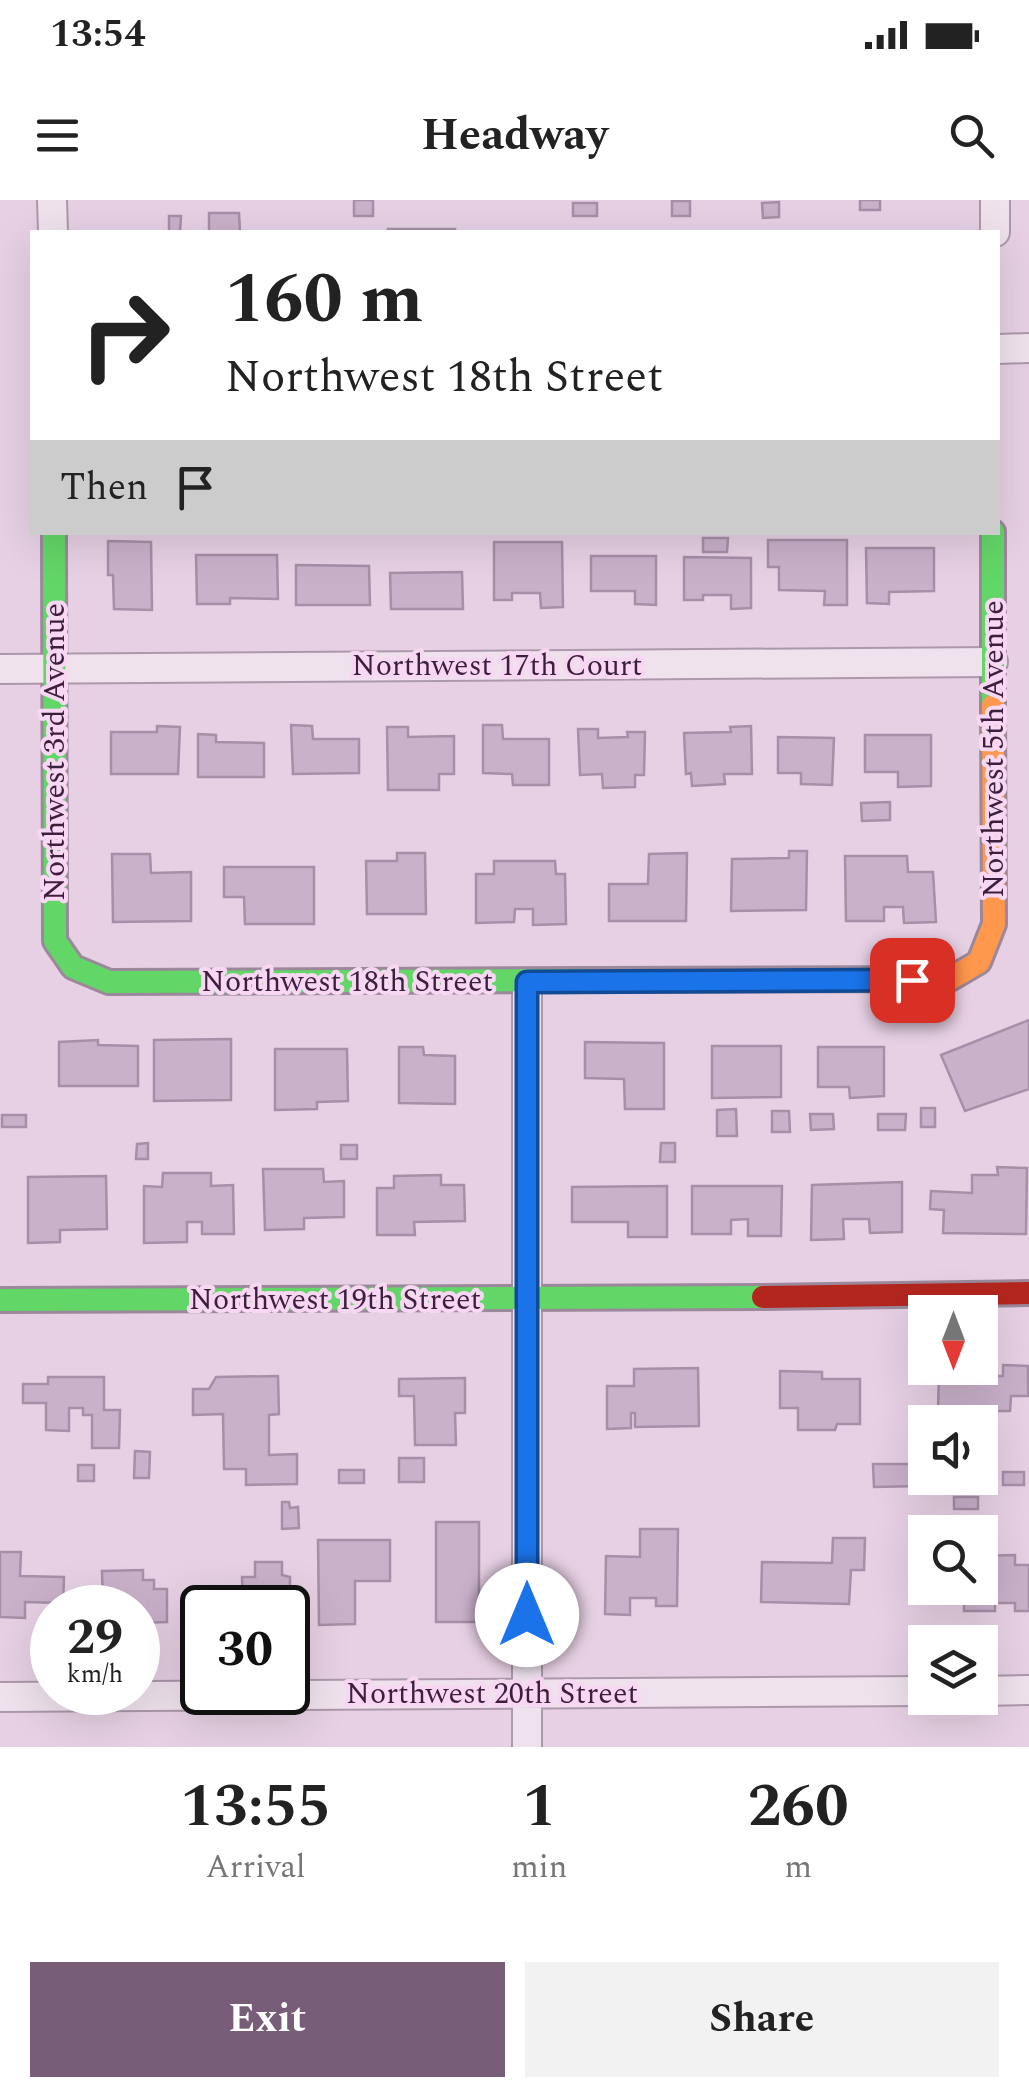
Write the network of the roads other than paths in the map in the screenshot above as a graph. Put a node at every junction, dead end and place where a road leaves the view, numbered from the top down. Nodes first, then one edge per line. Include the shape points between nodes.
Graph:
1 (52, 200) edge
2 (995, 200) edge
3 (52, 230) edge
4 (995, 230) edge
5 (1029, 348) edge
6 (1000, 349) edge
7 (54, 535) edge
8 (993, 535) edge
9 (993, 662) junction
10 (54, 668) junction
11 (0, 670) edge
12 (979, 962) joint
13 (73, 967) joint
14 (527, 982) junction
15 (1029, 1293) edge
16 (0, 1300) edge
17 (527, 1300) junction
18 (1029, 1690) edge
19 (908, 1691) edge
20 (998, 1691) edge
21 (528, 1694) junction
22 (0, 1698) edge
23 (528, 1747) edge

1 - 3 street
2 - 4 street
5 - 6 street
7 - 10 street, Northwest 3rd Avenue
8 - 9 street, Northwest 5th Avenue
9 - 10 street, Northwest 17th Court
9 - 12 street, Northwest 5th Avenue via 994,924
10 - 11 street, Northwest 17th Court
10 - 13 street, Northwest 3rd Avenue via 56,940
12 - 14 street, Northwest 18th Street via 950,980
13 - 14 street, Northwest 18th Street via 109,982
14 - 17 street
15 - 17 street, Northwest 19th Street
16 - 17 street, Northwest 19th Street
17 - 21 street
18 - 20 street
19 - 21 street, Northwest 20th Street
21 - 22 street, Northwest 20th Street
21 - 23 street

